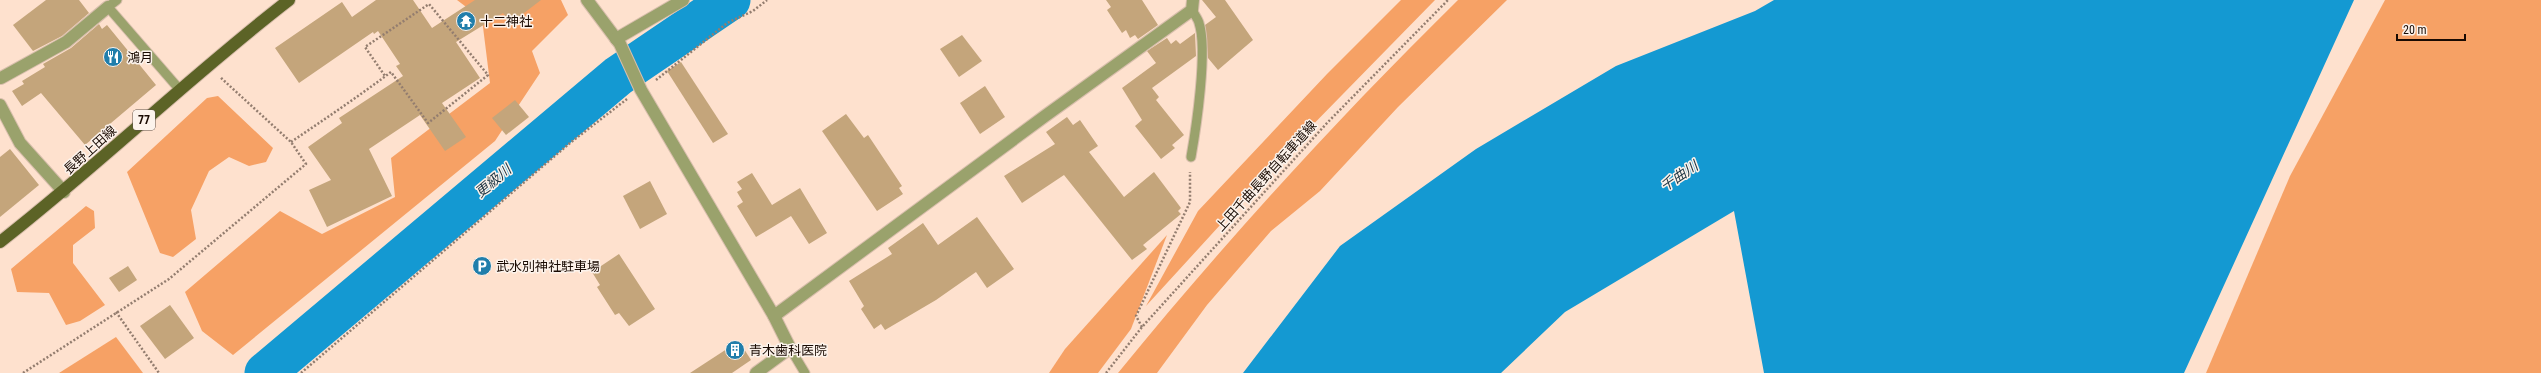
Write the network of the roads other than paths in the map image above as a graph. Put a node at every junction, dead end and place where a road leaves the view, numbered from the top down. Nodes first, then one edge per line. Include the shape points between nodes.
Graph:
1 (289, 0) edge
2 (587, 0) edge
3 (683, 0) edge
4 (113, 4) edge
5 (1192, 5) edge
6 (618, 41) junction
7 (0, 79) edge
8 (180, 90) junction
9 (0, 105) edge
10 (1191, 157) road end
11 (64, 192) junction
12 (0, 242) edge
13 (774, 316) junction
14 (790, 348) junction
15 (756, 373) edge
16 (805, 373) edge

1 - 8 main road, 長野上田線 / 77
2 - 6 street
3 - 6 street
4 - 7 street via 66,42
4 - 8 lane
5 - 10 lane via 1200,24 1202,46 1198,118
5 - 13 street
6 - 13 street via 640,87
8 - 11 main road, 長野上田線 / 77
9 - 11 street via 20,143
11 - 12 main road, 長野上田線 / 77
13 - 14 street
14 - 15 street
14 - 16 lane

